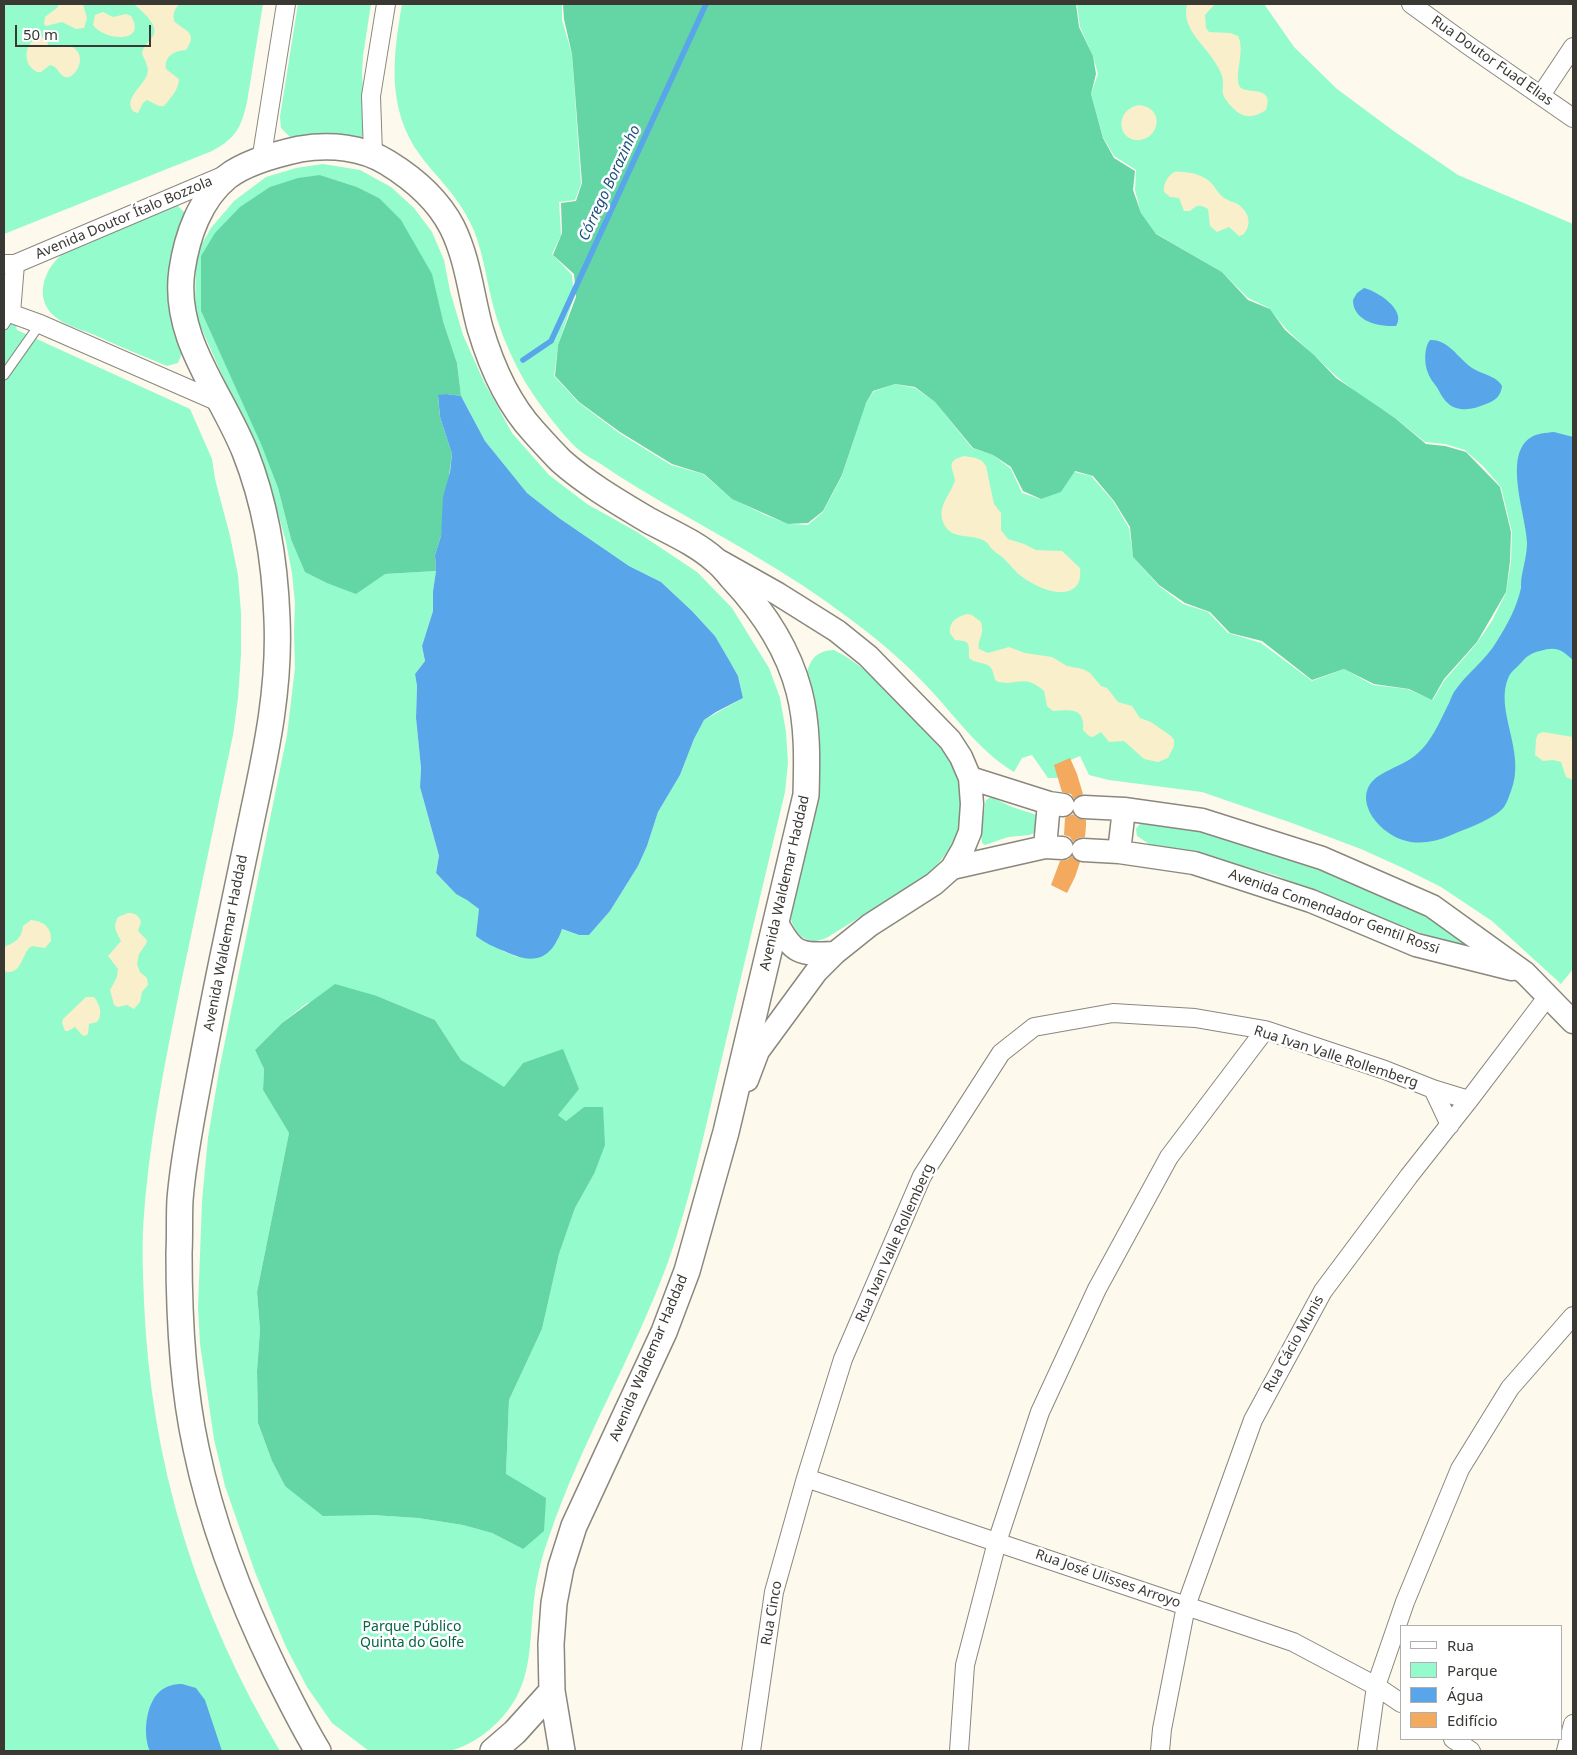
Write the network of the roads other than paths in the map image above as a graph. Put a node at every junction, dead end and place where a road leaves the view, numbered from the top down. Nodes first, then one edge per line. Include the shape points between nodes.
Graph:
1 (286, 4) edge
2 (386, 4) edge
3 (1411, 4) edge
4 (1573, 47) edge
5 (1541, 95) junction
6 (1573, 118) edge
7 (373, 154) junction
8 (252, 164) junction
9 (10, 264) edge
10 (6, 316) edge
11 (40, 324) junction
12 (4, 376) edge
13 (221, 403) junction
14 (714, 558) junction
15 (970, 778) junction
16 (1065, 805) junction
17 (1124, 809) junction
18 (1064, 849) junction
19 (1120, 852) junction
20 (952, 868) junction
21 (776, 921) junction
22 (835, 953) junction
23 (1525, 973) junction
24 (1548, 996) junction
25 (1573, 1022) edge
26 (1264, 1030) junction
27 (1433, 1089) junction
28 (1469, 1100) junction
29 (1450, 1125) junction
30 (726, 1132) junction
31 (1573, 1316) edge
32 (806, 1478) junction
33 (997, 1542) junction
34 (1186, 1606) junction
35 (1376, 1686) junction
36 (552, 1691) junction
37 (1400, 1702) edge
38 (1573, 1724) edge
39 (1454, 1740) edge
40 (320, 1749) edge
41 (493, 1751) edge
42 (562, 1751) edge
43 (751, 1751) edge
44 (959, 1751) edge
45 (1160, 1751) edge
46 (1367, 1751) edge
47 (1471, 1751) edge
48 (1566, 1751) edge

1 - 8 street
2 - 7 street via 371,96
3 - 5 street, Rua Doutor Fuad Elias
4 - 5 street
5 - 6 street, Rua Doutor Fuad Elias
7 - 8 main road, Avenida Waldemar Haddad via 318,147 293,150
7 - 14 main road, Avenida Waldemar Haddad via 405,174 433,198 451,224 463,255 480,328 496,375 523,420 560,460 596,488
8 - 9 street, Avenida Doutor Ítalo Bozzola
8 - 13 main road, Avenida Waldemar Haddad via 224,179 201,210 188,240 180,291 183,317 194,352
9 - 10 street
10 - 11 street
11 - 12 lane
11 - 13 street
13 - 40 main road, Avenida Waldemar Haddad via 244,450 260,496 270,542 278,666 270,733 189,1134 180,1200 181,1346 194,1442 206,1493 235,1578 284,1688
14 - 15 street via 837,631 868,656 950,740
14 - 21 main road, Avenida Waldemar Haddad via 750,596 768,623 789,660 800,694 807,761 806,795
15 - 16 street
15 - 20 street via 970,832
16 - 17 street
16 - 18 street
17 - 19 street
17 - 23 street via 1202,820 1322,858 1432,906
18 - 19 street, Avenida Comendador Gentil Rossi
18 - 20 street, Avenida Comendador Gentil Rossi
19 - 23 street, Avenida Comendador Gentil Rossi via 1194,863 1311,901 1416,945
20 - 22 street
21 - 22 street via 786,940 797,950 812,954
21 - 30 main road, Avenida Waldemar Haddad
22 - 30 street via 816,972 758,1051
23 - 24 street
24 - 25 street
24 - 28 street, Rua Cácio Munis
26 - 27 street, Rua Ivan Valle Rollemberg
26 - 32 street, Rua Ivan Valle Rollemberg via 1195,1018 1113,1013 1034,1027 1001,1053 922,1176 843,1359
26 - 33 street via 1168,1157 1097,1289 1040,1412
27 - 28 street, Rua Ivan Valle Rollemberg
27 - 29 street, Rua Ivan Valle Rollemberg
28 - 29 street, Rua Cácio Munis
29 - 34 street, Rua Cácio Munis via 1318,1299 1253,1420
30 - 36 main road, Avenida Waldemar Haddad via 687,1271 664,1332 574,1526 560,1567 551,1644
31 - 35 street via 1510,1388 1460,1469 1404,1602
32 - 33 street, Rua José Ulisses Arroyo
32 - 43 street, Rua Cinco via 774,1592
33 - 34 street, Rua José Ulisses Arroyo
33 - 44 street via 965,1665
34 - 35 street, Rua José Ulisses Arroyo via 1293,1642
34 - 45 street, Rua Cácio Munis
35 - 37 street, Rua José Ulisses Arroyo
35 - 46 street
36 - 41 main road
36 - 42 main road, Avenida Waldemar Haddad
38 - 48 street
39 - 47 street

